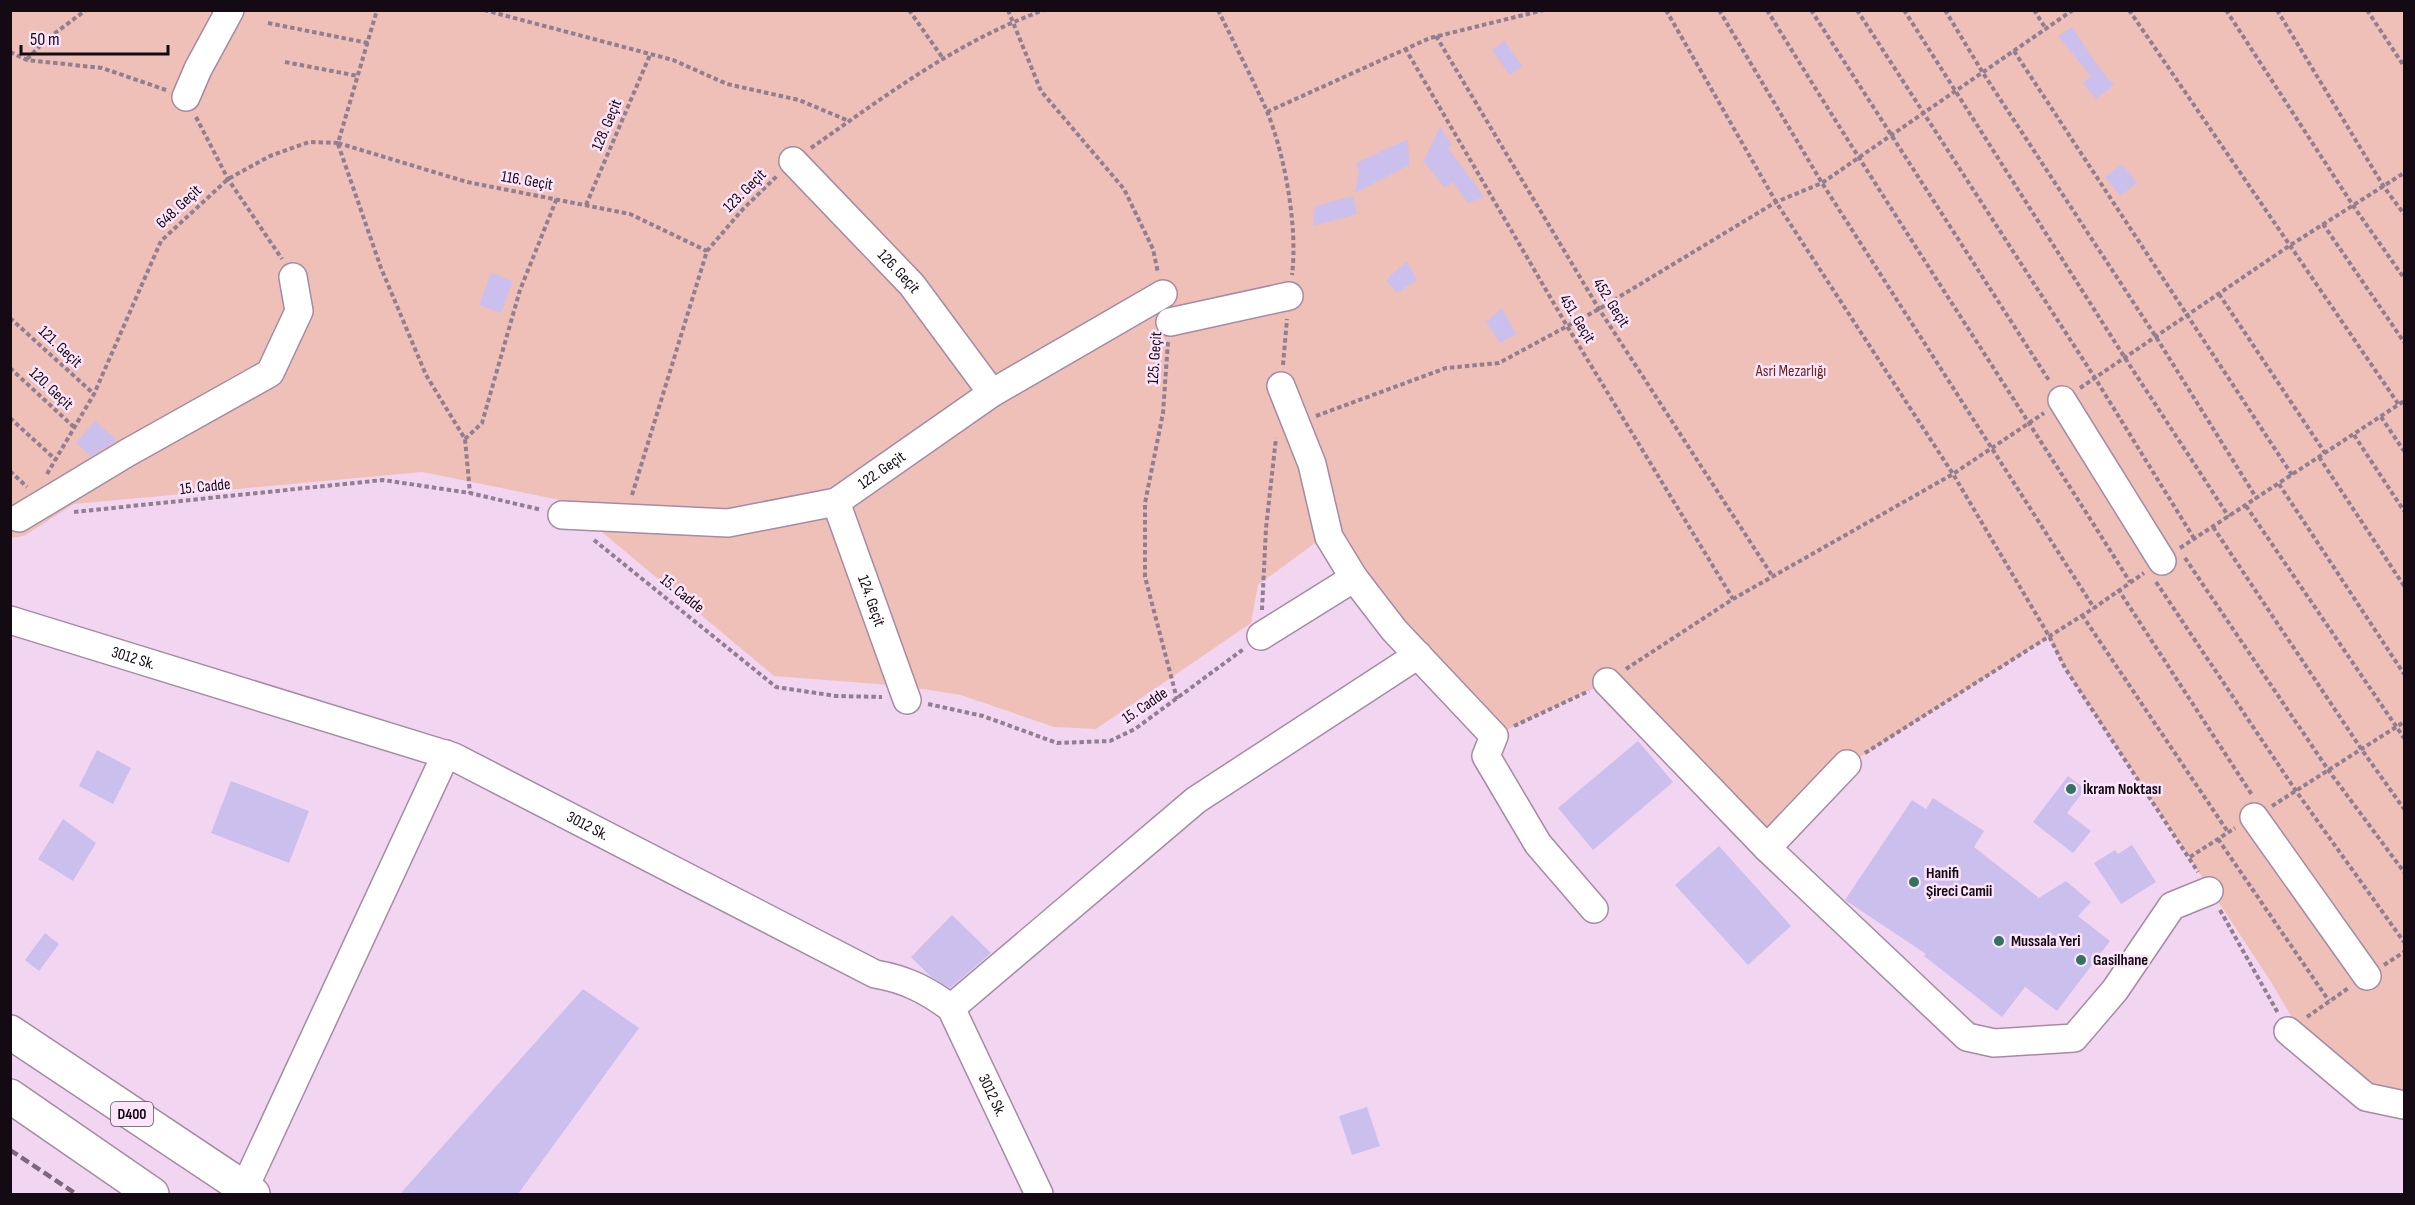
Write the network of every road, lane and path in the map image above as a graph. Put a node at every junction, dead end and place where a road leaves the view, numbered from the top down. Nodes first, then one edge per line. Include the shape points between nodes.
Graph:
1 (86, 10) edge
2 (230, 10) edge
3 (377, 10) edge
4 (484, 10) edge
5 (909, 10) edge
6 (1008, 10) edge
7 (1044, 10) edge
8 (1544, 10) edge
9 (1666, 10) edge
10 (1719, 10) edge
11 (1767, 10) edge
12 (1810, 10) edge
13 (1857, 10) edge
14 (1904, 10) edge
15 (1945, 10) edge
16 (2034, 10) edge
17 (2073, 10) edge
18 (2129, 10) edge
19 (2226, 10) edge
20 (2277, 10) edge
21 (2367, 10) edge
22 (1013, 21) junction
23 (268, 23) dead end
24 (2046, 29) junction
25 (1436, 36) junction
26 (368, 43) junction
27 (1405, 48) junction
28 (2014, 51) junction
29 (10, 52) edge
30 (650, 55) junction
31 (942, 57) junction
32 (27, 60) junction
33 (285, 62) dead end
34 (2404, 66) edge
35 (1983, 73) junction
36 (358, 76) junction
37 (1954, 92) junction
38 (186, 97) junction
39 (1267, 112) dead end
40 (1922, 115) junction
41 (850, 121) junction
42 (1891, 136) junction
43 (338, 143) junction
44 (1858, 159) junction
45 (793, 161) junction
46 (2404, 173) edge
47 (228, 179) junction
48 (1822, 183) junction
49 (2384, 187) junction
50 (557, 198) junction
51 (1776, 202) junction
52 (586, 205) junction
53 (2354, 207) junction
54 (2404, 214) edge
55 (2323, 224) junction
56 (2289, 246) junction
57 (707, 251) junction
58 (294, 277) joint
59 (2404, 278) edge
60 (1163, 294) joint
61 (2219, 294) junction
62 (1289, 296) dead end
63 (1599, 309) junction
64 (2189, 315) junction
65 (10, 318) edge
66 (1170, 322) joint
67 (1567, 326) junction
68 (2156, 337) junction
69 (2404, 342) edge
70 (2125, 358) junction
71 (10, 368) edge
72 (2094, 378) junction
73 (1281, 386) dead end
74 (992, 393) junction
75 (94, 394) junction
76 (2062, 400) junction
77 (2404, 401) edge
78 (2399, 405) junction
79 (2382, 417) junction
80 (10, 418) edge
81 (2030, 422) junction
82 (1296, 424) junction
83 (75, 428) junction
84 (2354, 435) junction
85 (465, 439) junction
86 (1992, 449) junction
87 (2404, 451) edge
88 (2325, 454) junction
89 (2319, 457) junction
90 (56, 460) junction
91 (10, 471) edge
92 (1953, 474) junction
93 (2292, 476) junction
94 (45, 477) dead end
95 (2279, 484) junction
96 (470, 493) junction
97 (2257, 499) junction
98 (836, 502) junction
99 (2246, 506) junction
100 (2404, 511) edge
101 (66, 513) dead end
102 (562, 514) junction
103 (2229, 517) junction
104 (19, 518) joint
105 (625, 519) junction
106 (2213, 527) junction
107 (2194, 540) junction
108 (2163, 560) junction
109 (1773, 577) junction
110 (1354, 578) junction
111 (2130, 582) junction
112 (2404, 586) edge
113 (2118, 590) junction
114 (1263, 593) dead end
115 (1733, 599) junction
116 (2094, 608) junction
117 (2082, 615) junction
118 (10, 620) edge
119 (1261, 636) junction
120 (2049, 636) junction
121 (1418, 655) junction
122 (2404, 674) edge
123 (1607, 682) junction
124 (907, 699) junction
125 (1177, 699) junction
126 (2404, 722) edge
127 (2397, 727) junction
128 (1494, 736) junction
129 (2404, 738) edge
130 (2362, 750) junction
131 (446, 754) junction
132 (1847, 764) joint
133 (2329, 771) junction
134 (2296, 791) junction
135 (2404, 809) edge
136 (2258, 814) junction
137 (2228, 832) junction
138 (2218, 839) junction
139 (1767, 848) junction
140 (2190, 857) junction
141 (2404, 872) edge
142 (2209, 891) junction
143 (1594, 909) dead end
144 (2404, 942) edge
145 (2404, 952) edge
146 (2367, 976) junction
147 (2329, 1001) junction
148 (951, 1008) junction
149 (2288, 1030) junction
150 (10, 1032) edge
151 (10, 1096) edge
152 (2404, 1105) edge
153 (249, 1192) edge
154 (152, 1194) edge
155 (1039, 1194) edge

1 - 32 path via 47,39
2 - 38 street
3 - 26 path
4 - 30 path
5 - 31 path
6 - 22 path
7 - 22 path, 123. Geçit
8 - 25 path
9 - 51 path
10 - 48 path
11 - 44 path
12 - 42 path
13 - 40 path
14 - 37 path
15 - 35 path
16 - 24 path
17 - 24 path
18 - 56 path
19 - 53 path
20 - 49 path
21 - 34 path
22 - 31 path, 123. Geçit
22 - 60 path via 1041,90 1124,189 1153,249
23 - 26 path
24 - 28 path
25 - 27 path
25 - 63 path, 452. Geçit
26 - 36 path
27 - 39 path
27 - 67 path, 451. Geçit
28 - 35 path
28 - 64 path
29 - 32 path
30 - 41 path via 673,60 727,84 799,100
30 - 52 path, 128. Geçit
31 - 41 path, 123. Geçit
32 - 38 path via 102,68
33 - 36 path
35 - 37 path
35 - 68 path
36 - 43 path
37 - 40 path
37 - 70 path
38 - 47 path
40 - 42 path
40 - 72 path
41 - 45 path, 123. Geçit
42 - 44 path
42 - 76 path
43 - 47 path, 648. Geçit via 309,142 270,156
43 - 50 path, 116. Geçit via 467,182
43 - 85 path via 381,268 426,375
44 - 48 path
44 - 81 path
45 - 57 path, 123. Geçit via 742,209
45 - 74 street, 126. Geçit via 912,285
46 - 49 path
47 - 58 path
47 - 75 path, 648. Geçit via 161,241
48 - 51 path
48 - 86 path
49 - 53 path
49 - 54 path
50 - 52 path, 116. Geçit
50 - 85 path via 520,290 482,423
51 - 63 path
51 - 92 path
52 - 57 path, 116. Geçit via 630,214
53 - 55 path
53 - 59 path
55 - 56 path
55 - 69 path
56 - 61 path
56 - 78 path
57 - 105 path, 123. Geçit
58 - 104 street via 299,311 270,373
60 - 74 street, 122. Geçit
61 - 64 path
61 - 88 path
62 - 66 street
63 - 67 path
63 - 109 path, 452. Geçit
64 - 68 path
64 - 93 path
65 - 75 path, 121. Geçit
66 - 125 path, 125. Geçit via 1164,412 1145,503 1145,577
67 - 82 path via 1499,363 1446,368
67 - 115 path, 451. Geçit
68 - 70 path
68 - 97 path
70 - 72 path
70 - 103 path
71 - 83 path, 120. Geçit
72 - 76 path
72 - 107 path
73 - 82 street
74 - 98 street, 122. Geçit
75 - 83 path, 648. Geçit
76 - 81 path
76 - 108 street
77 - 78 path
78 - 79 path
79 - 84 path
79 - 87 path
80 - 90 path
81 - 86 path
81 - 111 path
82 - 110 street via 1312,464 1329,537
83 - 90 path, 648. Geçit
84 - 88 path
84 - 100 path
85 - 96 path
86 - 92 path
86 - 116 path
88 - 89 path
89 - 93 path
89 - 112 path
90 - 94 path, 648. Geçit
91 - 104 path via 35,494
92 - 109 path
92 - 120 path
93 - 95 path
95 - 97 path
95 - 122 path
96 - 101 path, 15. Cadde via 383,480
96 - 102 path, 15. Cadde
97 - 99 path
98 - 105 street, 122. Geçit via 728,523
98 - 124 street, 124. Geçit
99 - 103 path
99 - 127 path
102 - 105 street, 122. Geçit
102 - 124 path, 15. Cadde via 776,687 836,696
103 - 106 path
106 - 107 path
106 - 130 path
107 - 108 path
108 - 111 path
108 - 133 path
108 - 134 path
109 - 115 path
110 - 119 street
110 - 121 street
111 - 113 path
113 - 116 path
113 - 136 path
114 - 119 path
115 - 123 path
116 - 117 path
117 - 120 path
117 - 137 path
118 - 131 street, 3012 Sk.
119 - 125 path, 15. Cadde
120 - 132 path
120 - 140 path via 2065,668
121 - 128 street
121 - 148 street via 1196,800
123 - 128 path
123 - 139 street
124 - 125 path, 15. Cadde via 983,717 1057,743 1110,741 1135,729
126 - 127 path
127 - 129 path
127 - 130 path
128 - 143 street via 1486,756 1538,844
130 - 133 path
130 - 135 path
131 - 148 street, 3012 Sk. via 875,974 928,990
131 - 153 street
132 - 139 street
133 - 134 path
133 - 141 path
134 - 136 path
134 - 144 path
136 - 137 path
136 - 146 street
137 - 138 path
138 - 140 path
138 - 147 path
139 - 142 street via 1967,1037 1994,1043 2074,1038 2115,990 2172,906
140 - 142 path
142 - 149 path
145 - 146 path
146 - 147 path
147 - 149 path
148 - 155 street, 3012 Sk.
149 - 152 street via 2366,1097
150 - 153 highway, D400
151 - 154 highway

